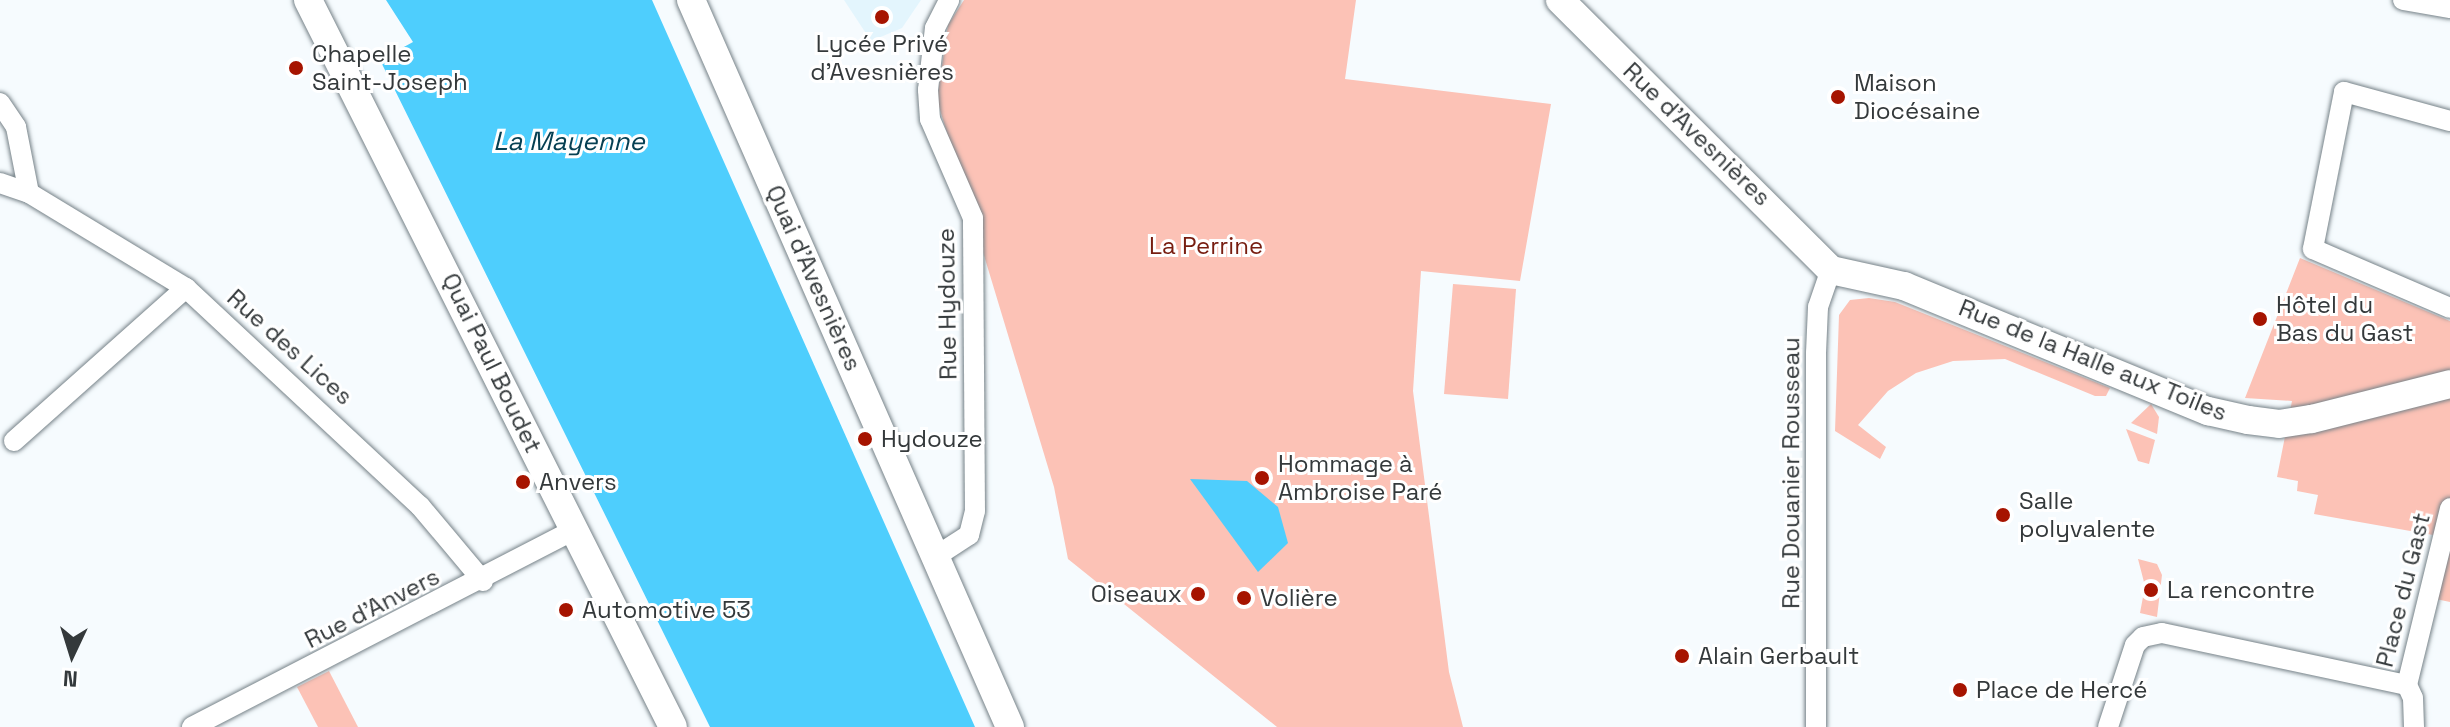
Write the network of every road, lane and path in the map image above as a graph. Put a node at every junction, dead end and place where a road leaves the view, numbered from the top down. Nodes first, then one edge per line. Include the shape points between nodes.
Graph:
1 (308, 0) edge
2 (691, 0) edge
3 (949, 0) edge
4 (2403, 0) edge
5 (1562, 1) edge
6 (2450, 8) edge
7 (0, 103) edge
8 (2450, 121) edge
9 (0, 183) edge
10 (29, 193) junction
11 (1831, 270) junction
12 (186, 288) junction
13 (2450, 308) edge
14 (2450, 384) edge
15 (14, 441) dead end
16 (2450, 508) edge
17 (573, 530) junction
18 (938, 555) junction
19 (483, 581) junction
20 (2407, 685) junction
21 (1816, 718) edge
22 (192, 727) edge
23 (673, 727) edge
24 (1010, 727) edge
25 (2108, 727) edge
26 (2414, 727) edge

1 - 17 street, Quai Paul Boudet via 480,334
2 - 18 street, Quai d'Avesnières
3 - 18 street, Rue Hydouze via 935,28 928,90 930,119 973,218 975,511 969,535
4 - 6 street
5 - 11 street, Rue d'Avesnières
7 - 10 street via 16,127
8 - 13 street via 2344,92 2313,249
9 - 10 street, Rue des Lices
10 - 12 street, Rue des Lices
11 - 14 street, Rue de la Halle aux Toiles via 1904,286 2208,411 2248,420 2279,424 2312,419
11 - 21 street, Rue Douanier Rousseau via 1818,307 1816,353
12 - 15 street
12 - 19 street, Rue des Lices via 420,506
16 - 20 street, Place du Gast
17 - 19 street, Rue d'Anvers
17 - 23 street, Quai Paul Boudet
18 - 24 street, Quai d'Avesnières
19 - 22 street, Rue d'Anvers
20 - 25 street via 2177,635 2143,637 2135,645
20 - 26 street

